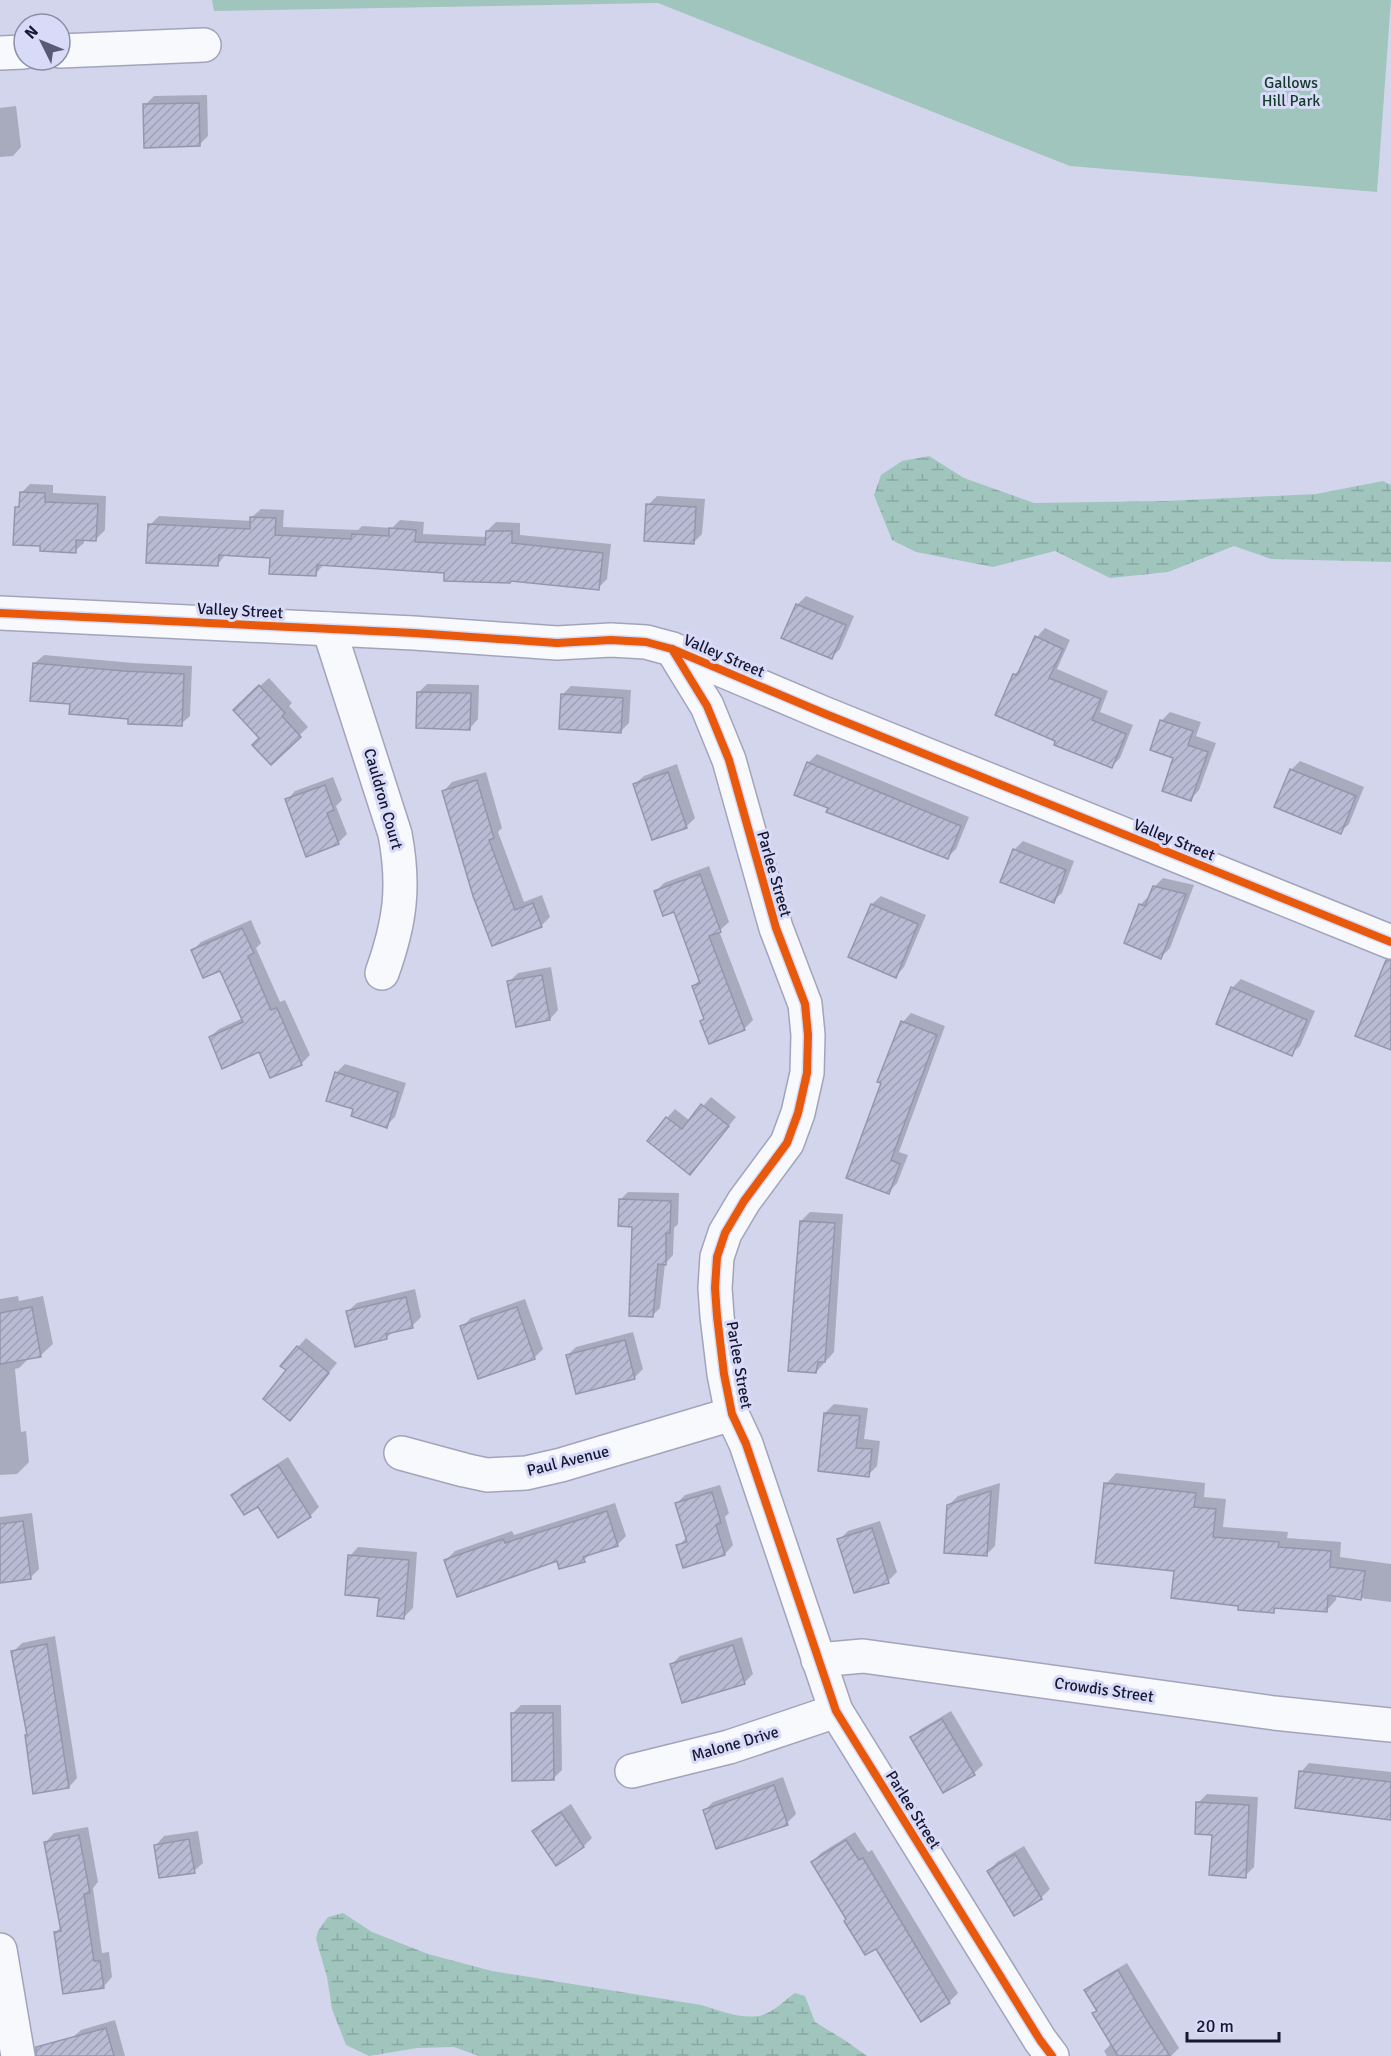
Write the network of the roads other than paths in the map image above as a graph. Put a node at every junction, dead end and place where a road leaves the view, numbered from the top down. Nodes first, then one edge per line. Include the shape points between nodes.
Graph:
1 (204, 45) dead end
2 (72, 50) edge
3 (0, 613) edge
4 (329, 629) junction
5 (672, 649) junction
6 (1391, 942) edge
7 (382, 973) dead end
8 (732, 1414) junction
9 (401, 1453) dead end
10 (818, 1660) junction
11 (836, 1711) junction
12 (1391, 1725) edge
13 (633, 1771) dead end
14 (0, 1950) edge
15 (18, 2056) edge
16 (1052, 2056) edge

1 - 2 street
3 - 4 street, Valley Street
4 - 5 street, Valley Street via 557,644 646,642
4 - 7 street, Cauldron Court via 400,859 399,915
5 - 6 street, Valley Street
5 - 8 street, Parlee Street via 706,706 729,760 776,928 805,1004 808,1035 807,1073 787,1143 744,1201 725,1233 717,1257 719,1344
8 - 9 street, Paul Avenue via 526,1473 487,1474
8 - 10 street, Parlee Street via 746,1444
10 - 11 street, Parlee Street
10 - 12 street, Crowdis Street via 863,1656 1274,1713
11 - 13 street, Malone Drive via 729,1748
11 - 16 street, Parlee Street
14 - 15 street

